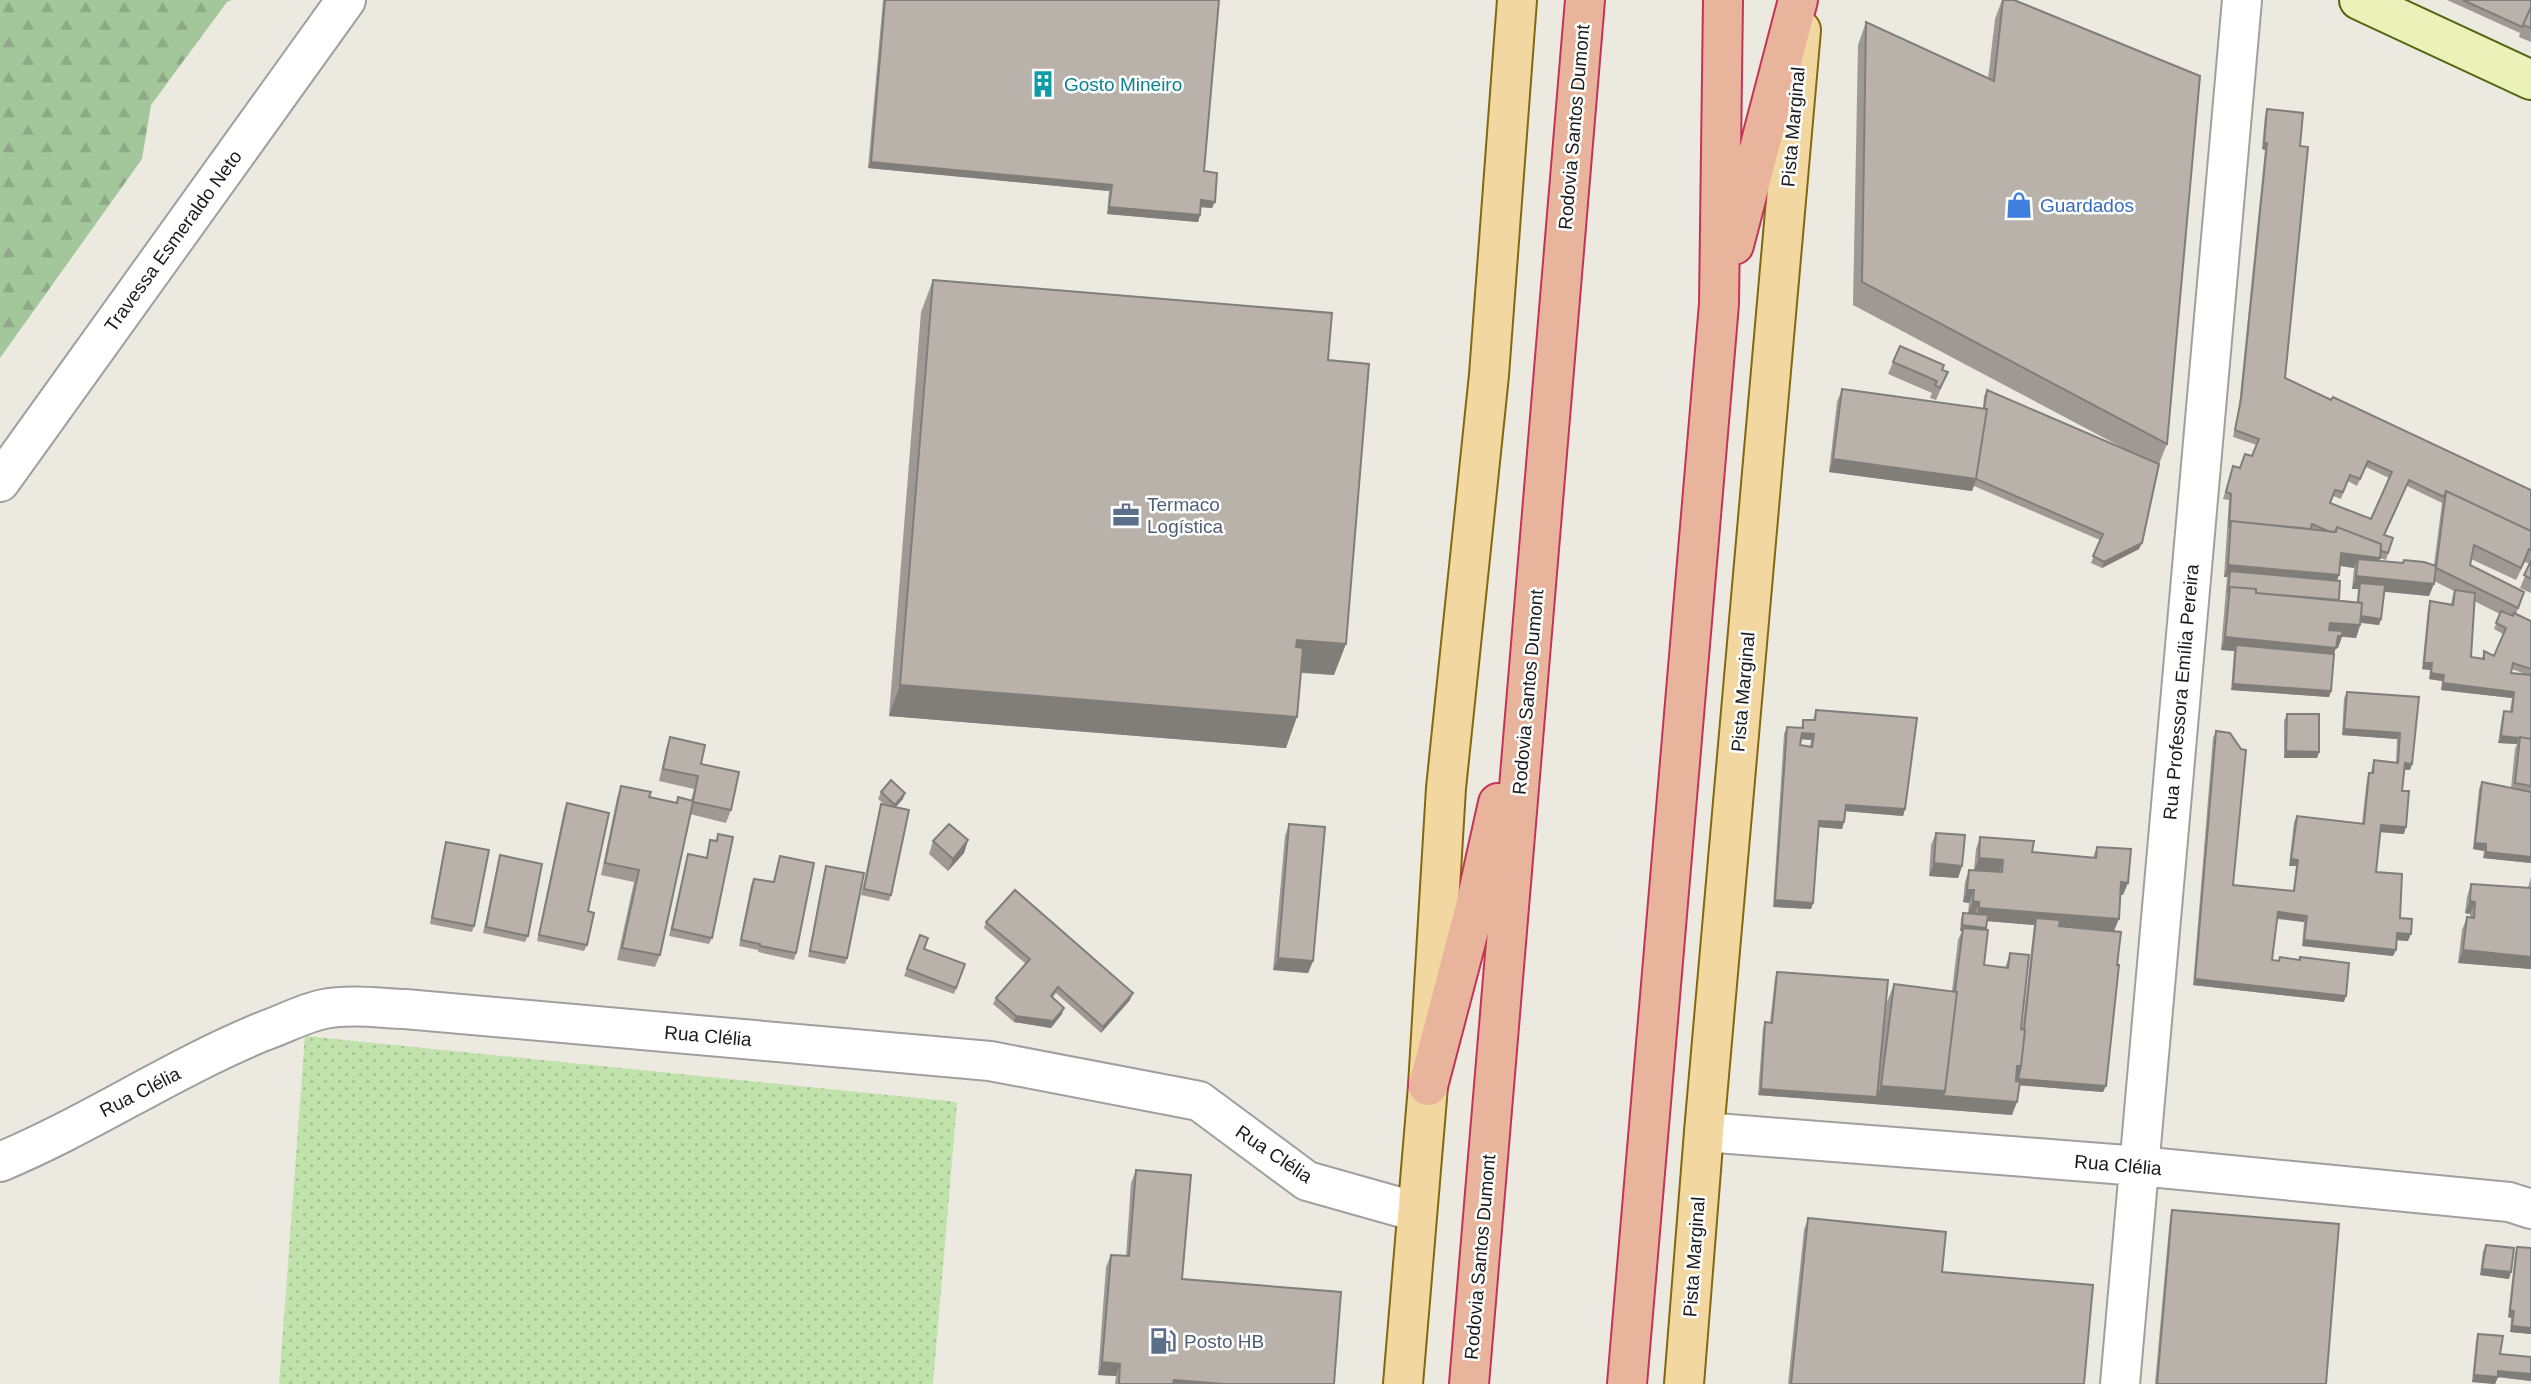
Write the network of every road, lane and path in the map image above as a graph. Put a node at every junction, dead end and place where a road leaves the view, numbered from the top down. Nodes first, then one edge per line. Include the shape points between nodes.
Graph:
1 (346, 0) edge
2 (1517, 0) edge
3 (1585, 0) edge
4 (1723, 0) edge
5 (1798, 0) edge
6 (1804, 0) edge
7 (2242, 0) edge
8 (2359, 0) edge
9 (2531, 80) edge
10 (1718, 304) junction
11 (0, 482) edge
12 (1531, 647) junction
13 (1427, 1086) junction
14 (1704, 1132) junction
15 (0, 1162) edge
16 (2139, 1166) junction
17 (2531, 1209) edge
18 (1417, 1212) junction
19 (1403, 1384) edge
20 (1469, 1384) edge
21 (1627, 1384) edge
22 (1685, 1384) edge
23 (2120, 1384) edge

1 - 11 street, Travessa Esmeraldo Neto
2 - 13 main road via 1489,375 1446,788
3 - 12 highway, Rodovia Santos Dumont
4 - 10 highway
5 - 10 highway
6 - 14 main road, Pista Marginal
7 - 16 street, Rua Professora Emília Pereira
8 - 9 main road
10 - 21 highway
12 - 13 highway via 1474,911
12 - 20 highway, Rodovia Santos Dumont
13 - 18 main road
14 - 16 street, Rua Clélia
14 - 22 main road, Pista Marginal
15 - 18 street, Rua Clélia via 236,1043 325,1009 377,1007 990,1061 1186,1098 1199,1101 1307,1181
16 - 17 street, Rua Clélia via 2509,1202
16 - 23 street, Rua Professora Emília Pereira
18 - 19 main road

